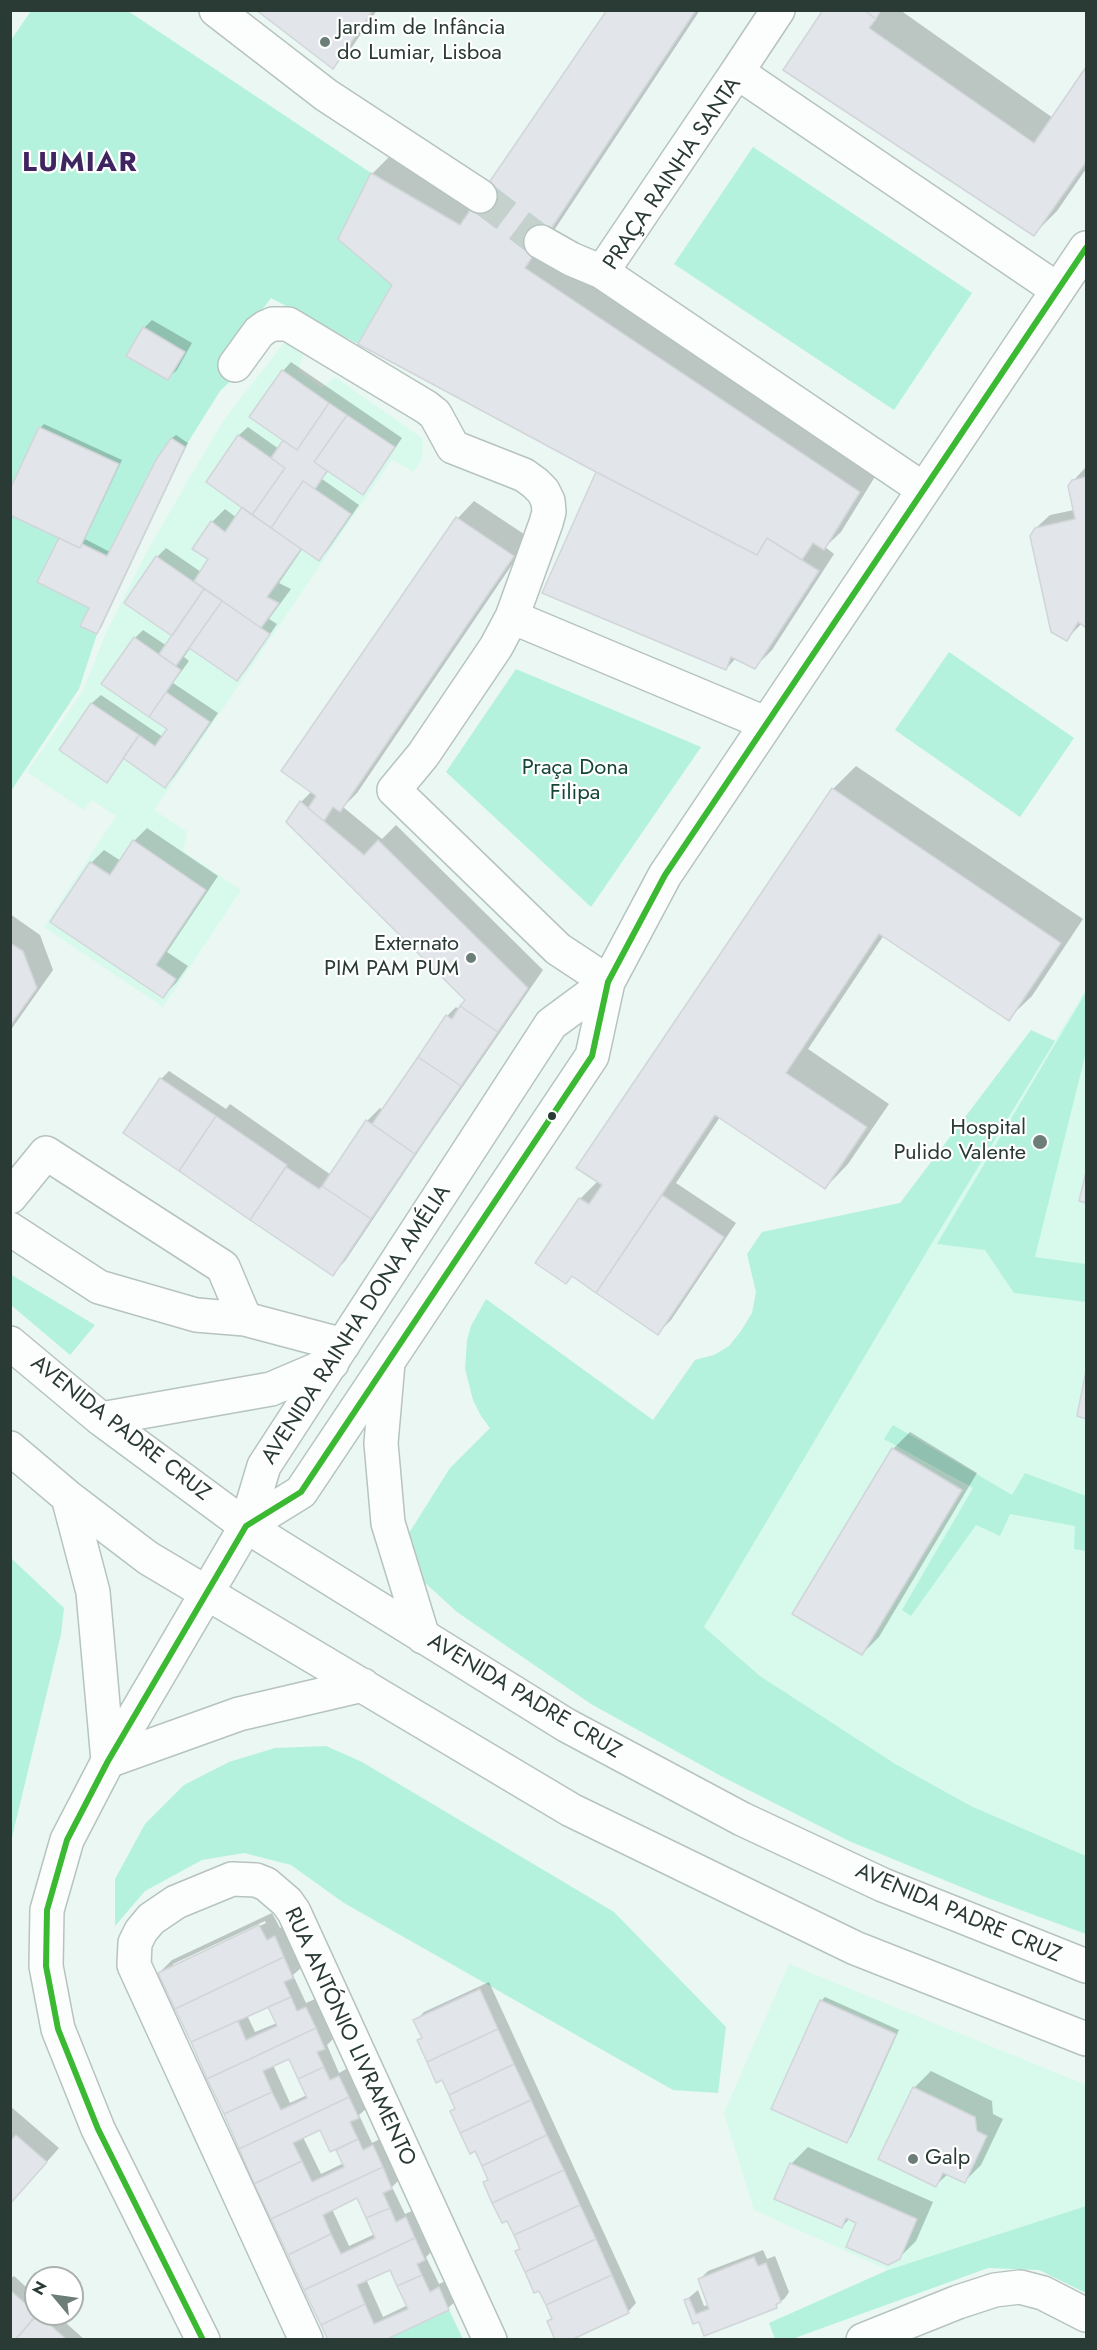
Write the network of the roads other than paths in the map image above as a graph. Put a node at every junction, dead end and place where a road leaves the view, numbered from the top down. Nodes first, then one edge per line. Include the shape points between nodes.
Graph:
1 (216, 10) edge
2 (778, 10) edge
3 (738, 72) junction
4 (480, 196) tunnel mouth
5 (541, 242) tunnel mouth
6 (1086, 248) edge
7 (602, 272) junction
8 (1058, 290) junction
9 (235, 365) dead end
10 (923, 489) junction
11 (512, 617) junction
12 (765, 723) junction
13 (608, 982) junction
14 (10, 1197) edge
15 (10, 1229) edge
16 (245, 1319) junction
17 (10, 1343) edge
18 (337, 1354) junction
19 (388, 1363) junction
20 (101, 1419) junction
21 (10, 1448) edge
22 (68, 1497) junction
23 (246, 1526) junction
24 (206, 1594) junction
25 (423, 1637) junction
26 (363, 1685) junction
27 (108, 1761) junction
28 (1086, 1966) edge
29 (1086, 2039) edge
30 (1086, 2315) edge
31 (203, 2340) edge
32 (306, 2340) edge
33 (490, 2340) edge
34 (863, 2340) edge

1 - 4 main road via 326,95
2 - 3 main road
3 - 7 main road, PRAÇA RAINHA SANTA
3 - 8 main road, PRAÇA RAINHA SANTA
5 - 7 main road
6 - 8 main road, AVENIDA RAINHA DONA AMÉLIA
7 - 10 main road, PRAÇA RAINHA SANTA
8 - 10 main road, AVENIDA RAINHA DONA AMÉLIA
9 - 11 main road via 259,332 273,324 288,324 426,407 435,414 453,447 535,483 548,501 549,512
10 - 12 main road, AVENIDA RAINHA DONA AMÉLIA
11 - 12 main road
11 - 13 main road via 423,755 394,790 558,949
12 - 13 main road, AVENIDA RAINHA DONA AMÉLIA via 665,875
13 - 18 main road, AVENIDA RAINHA DONA AMÉLIA via 551,1024
13 - 19 main road, AVENIDA RAINHA DONA AMÉLIA via 592,1056
14 - 16 main road via 46,1153 223,1267
15 - 16 main road via 99,1287 196,1316
16 - 18 main road
17 - 20 main road, AVENIDA PADRE CRUZ
18 - 20 main road via 271,1389
18 - 23 main road, AVENIDA RAINHA DONA AMÉLIA via 264,1467
19 - 23 main road, AVENIDA RAINHA DONA AMÉLIA via 301,1492
19 - 25 main road via 381,1443 388,1523
20 - 23 main road, AVENIDA PADRE CRUZ
21 - 22 main road
22 - 24 main road via 148,1558
22 - 27 main road via 93,1592
23 - 24 main road
23 - 25 main road, AVENIDA PADRE CRUZ
24 - 26 main road
24 - 27 main road
25 - 28 main road, AVENIDA PADRE CRUZ via 566,1725 742,1819 883,1885
26 - 27 main road via 239,1714
26 - 29 main road via 571,1810 700,1874 855,1948
27 - 31 main road via 68,1839 46,1910 46,1966 58,2029 98,2128
30 - 34 main road via 1043,2293 1011,2288 958,2302
32 - 33 main road, RUA ANTÓNIO LIVRAMENTO via 134,1965 135,1943 151,1919 176,1902 232,1879 266,1884 294,1912

